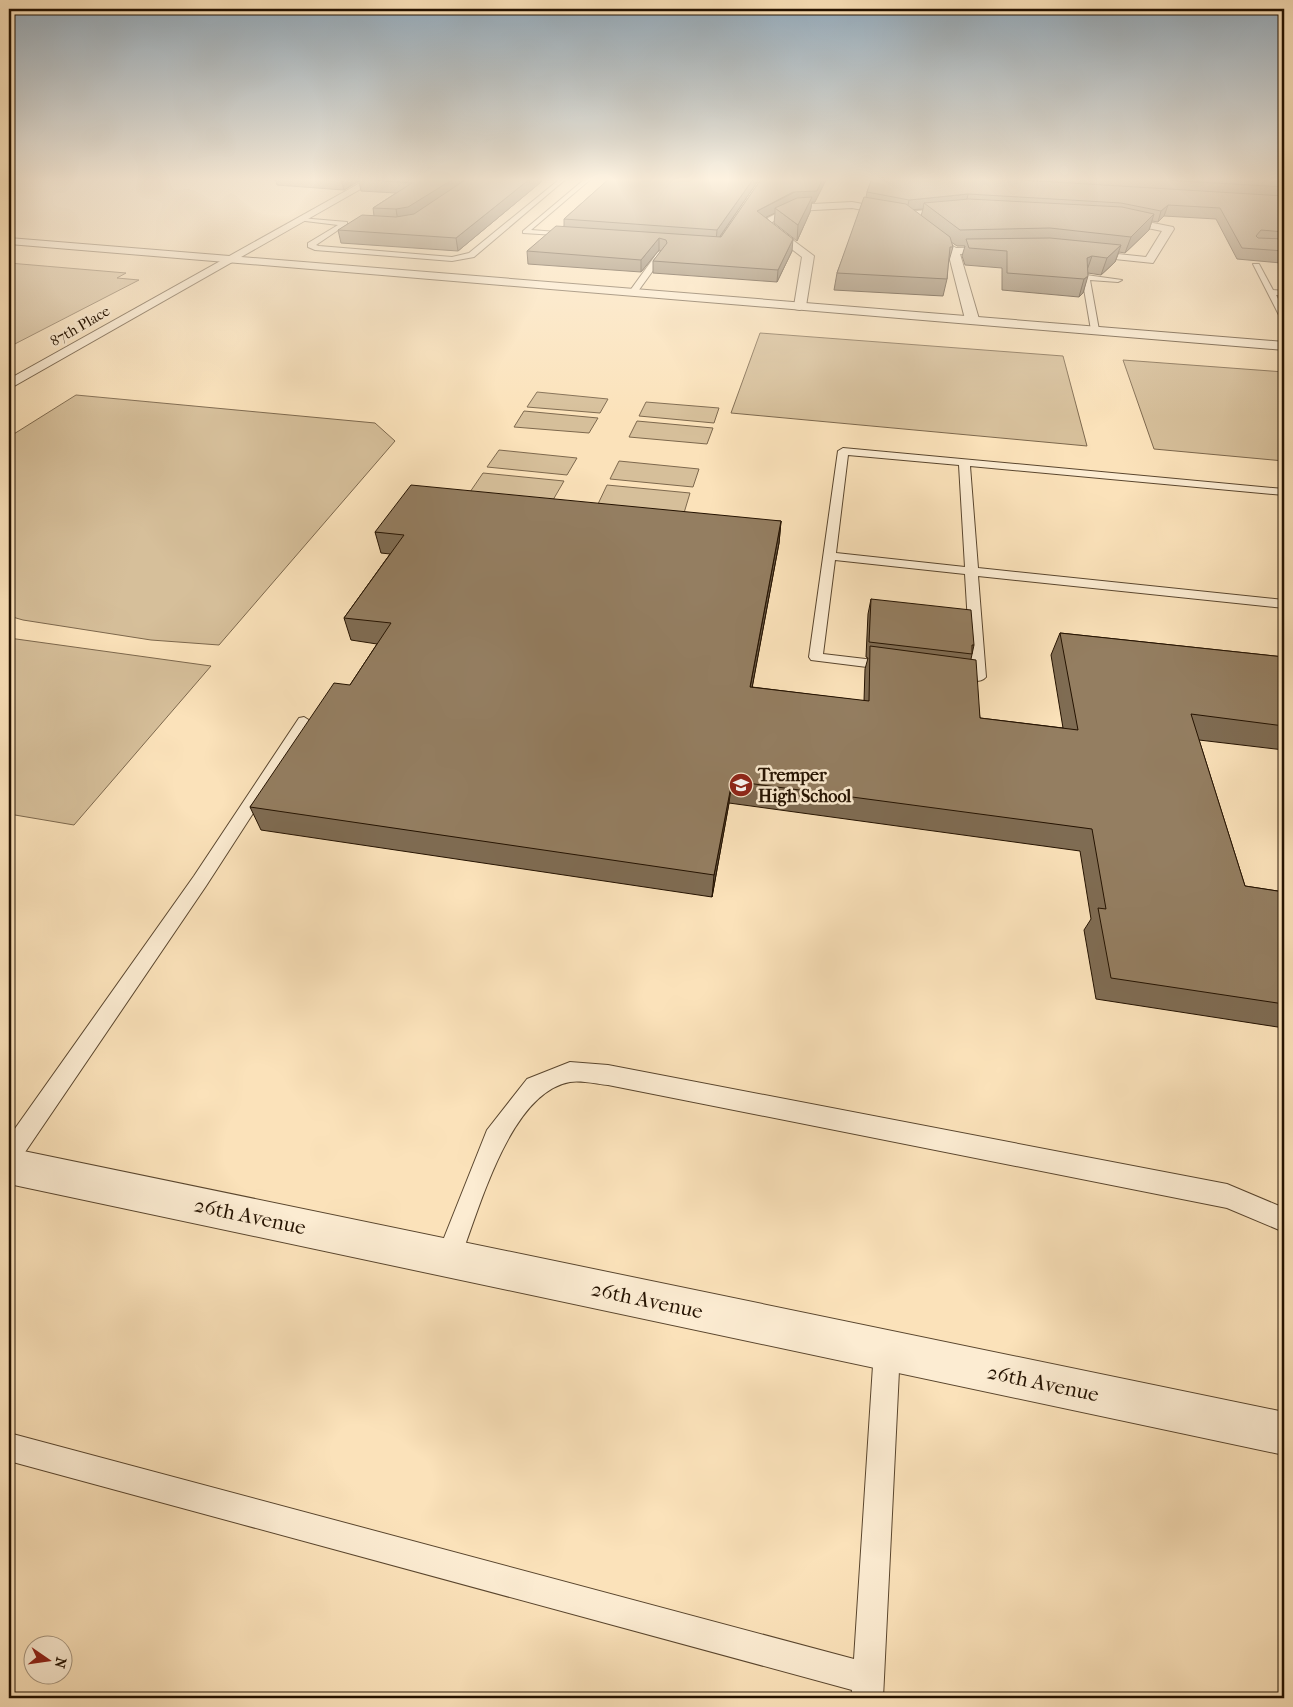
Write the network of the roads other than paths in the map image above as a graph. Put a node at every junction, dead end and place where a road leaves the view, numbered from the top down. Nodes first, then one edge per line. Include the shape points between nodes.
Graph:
1 (215, 258) edge
2 (436, 258) edge
3 (458, 258) edge
4 (658, 258) edge
5 (808, 258) edge
6 (954, 258) edge
7 (1121, 258) edge
8 (1151, 258) edge
9 (232, 259) junction
10 (1256, 266) edge
11 (1118, 280) dead end
12 (633, 292) junction
13 (1270, 292) junction
14 (1284, 293) edge
15 (800, 306) junction
16 (1284, 317) edge
17 (972, 319) junction
18 (1095, 330) junction
19 (1284, 346) edge
20 (9, 385) edge
21 (964, 462) junction
22 (1284, 492) edge
23 (829, 556) junction
24 (972, 571) junction
25 (1284, 604) edge
26 (902, 667) edge
27 (940, 672) edge
28 (304, 722) dead end
29 (9, 1156) edge
30 (9, 1166) edge
31 (1284, 1220) edge
32 (448, 1258) junction
33 (887, 1350) junction
34 (1284, 1434) edge
35 (9, 1447) edge
36 (867, 1689) edge

1 - 9 street
2 - 3 lane
4 - 12 lane
5 - 15 street
6 - 17 street
7 - 8 street via 1149,261
9 - 12 street
9 - 20 street, 87th Place
10 - 13 lane
11 - 18 lane via 1086,277
12 - 15 street
13 - 14 lane
13 - 16 lane
15 - 17 street
17 - 18 street
18 - 19 street
21 - 22 lane
21 - 23 lane via 844,451
21 - 24 lane
23 - 24 lane
23 - 26 lane via 816,657
24 - 25 lane
24 - 27 lane via 978,677
28 - 29 lane via 200,880
30 - 32 street, 26th Avenue
31 - 32 lane via 1227,1196 608,1074 570,1072 535,1086 495,1138
32 - 33 street, 26th Avenue
33 - 34 street, 26th Avenue
33 - 36 lane
35 - 36 lane

